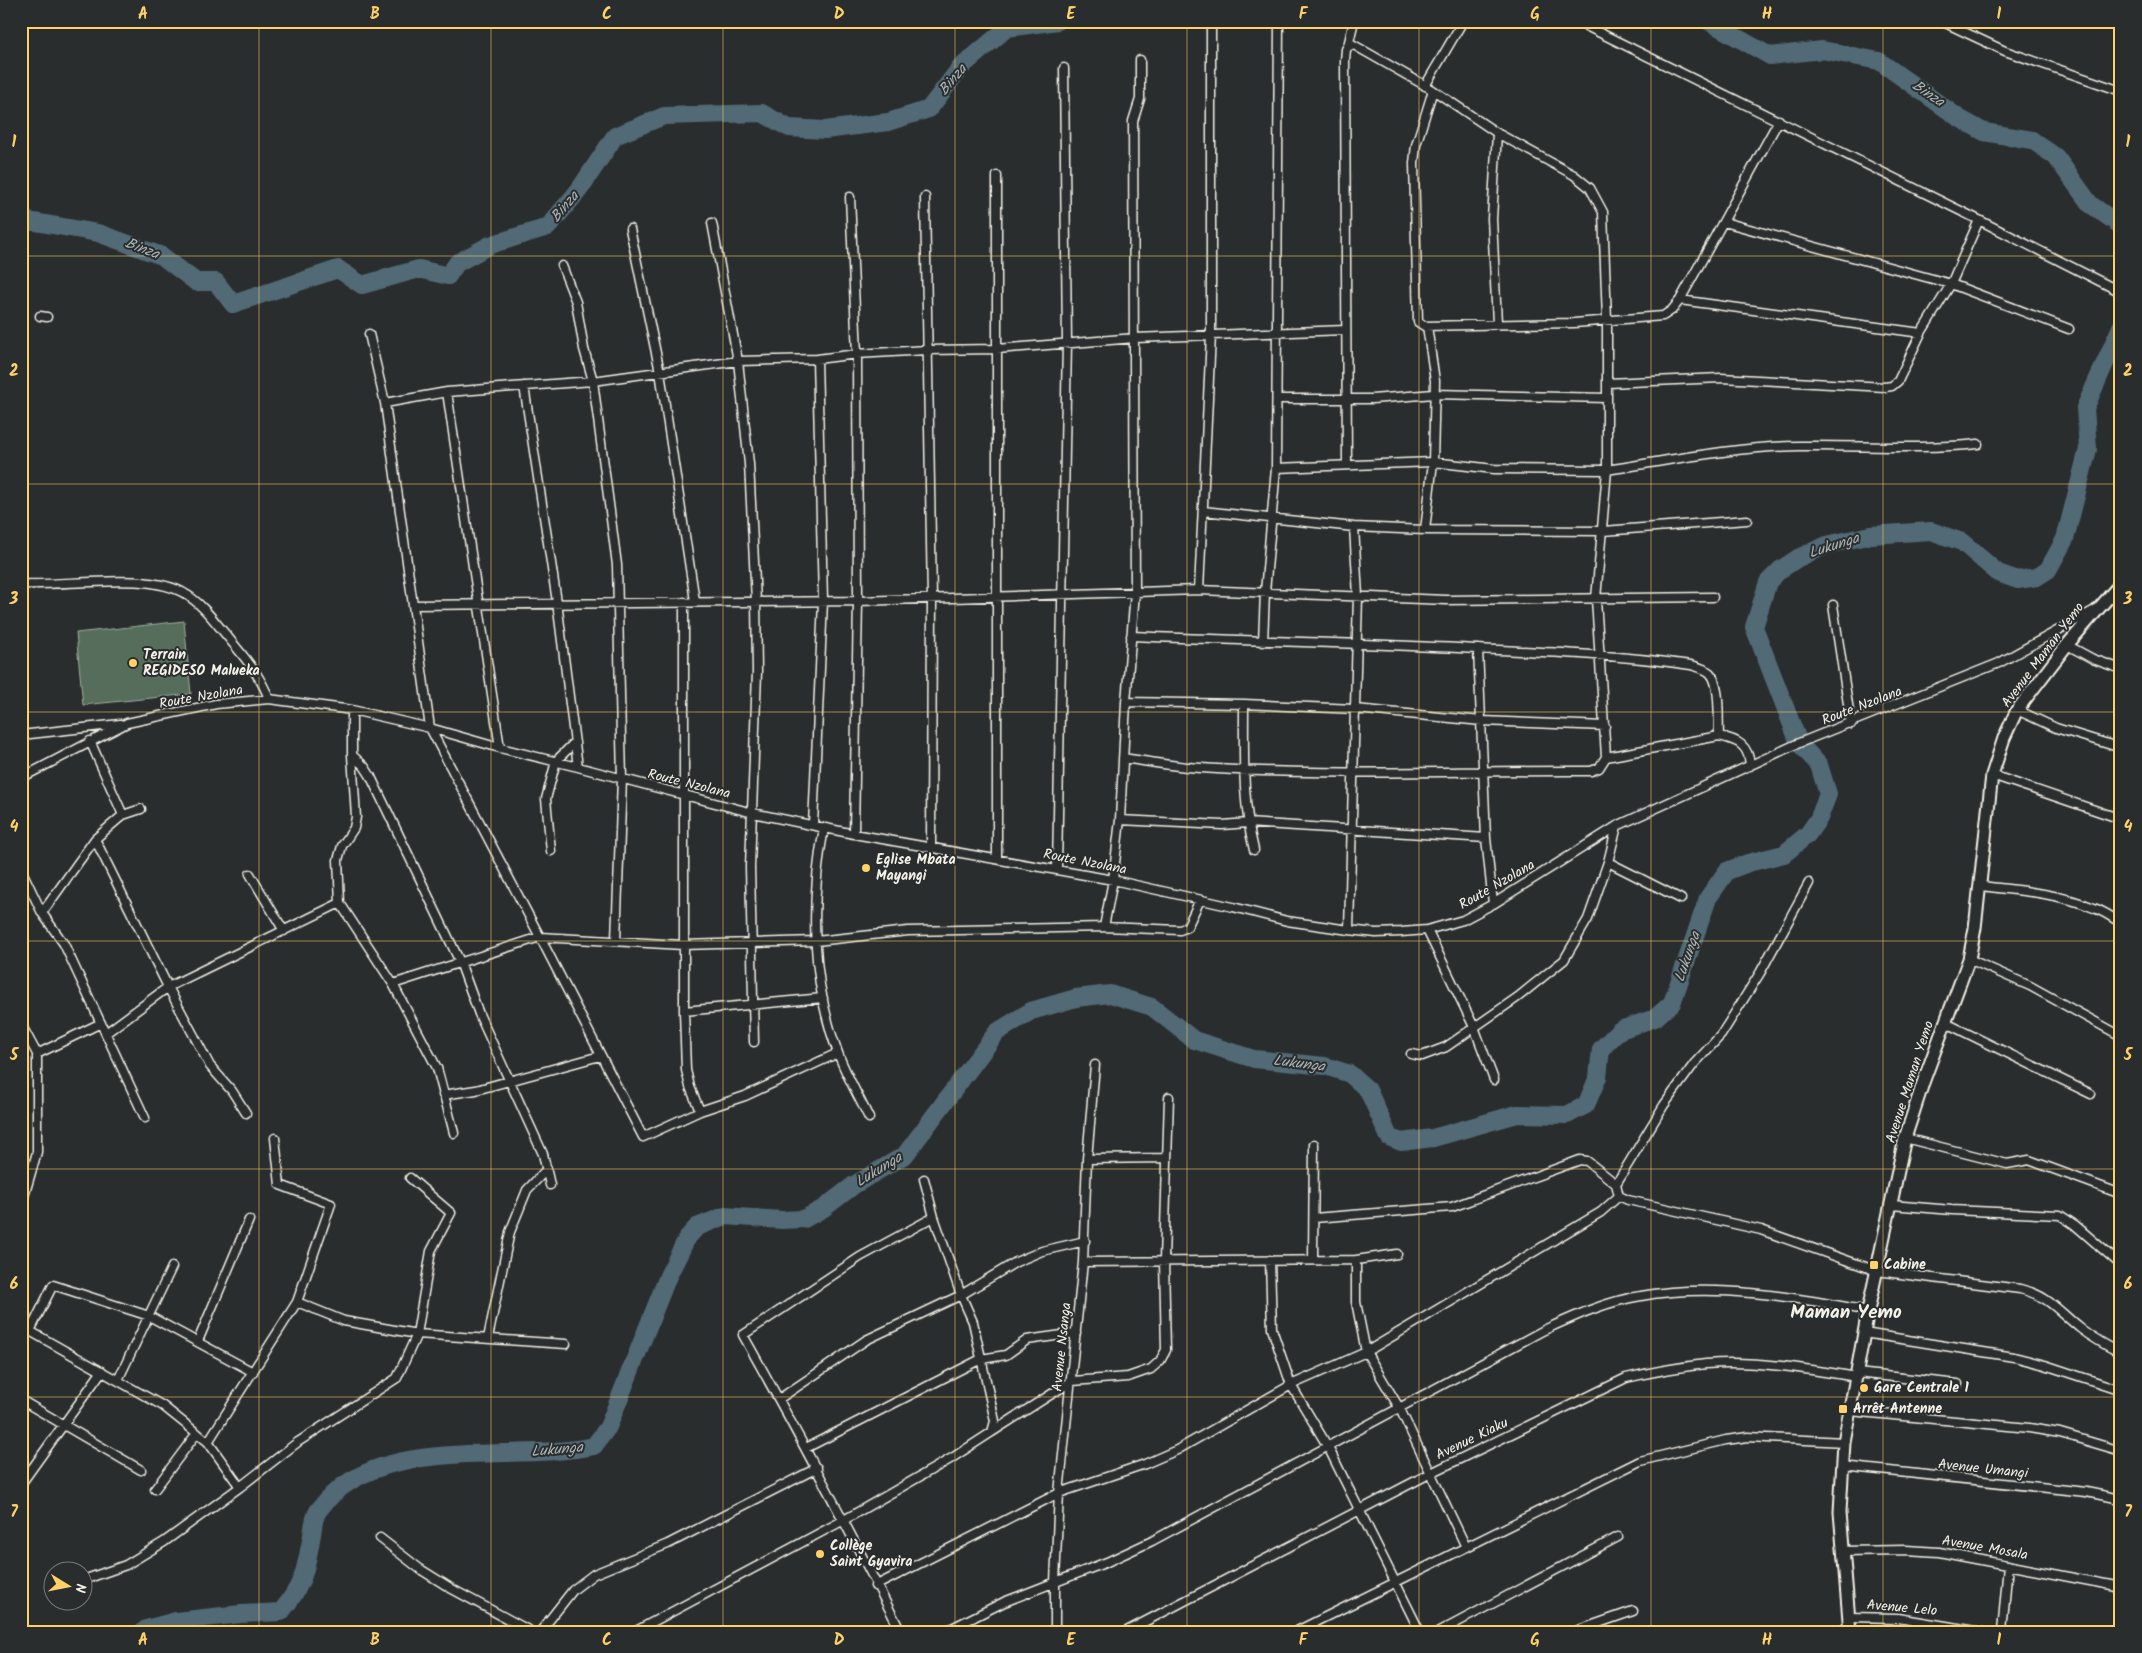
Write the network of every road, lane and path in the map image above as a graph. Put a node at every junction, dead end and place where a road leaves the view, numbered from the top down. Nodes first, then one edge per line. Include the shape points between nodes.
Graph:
1 (1211, 21) edge
2 (1279, 21) edge
3 (1354, 21) edge
4 (1463, 21) edge
5 (1576, 21) edge
6 (1941, 21) edge
7 (1348, 46) junction
8 (1140, 60) dead end
9 (1064, 68) dead end
10 (1425, 86) junction
11 (1433, 90) junction
12 (2121, 90) edge
13 (1779, 120) junction
14 (1497, 133) junction
15 (997, 176) dead end
16 (850, 197) dead end
17 (925, 197) dead end
18 (1979, 220) junction
19 (1724, 222) junction
20 (712, 223) dead end
21 (630, 230) dead end
22 (562, 266) dead end
23 (1951, 284) junction
24 (2121, 292) edge
25 (1680, 300) junction
26 (1607, 320) junction
27 (1498, 323) junction
28 (1427, 326) junction
29 (2068, 329) dead end
30 (1346, 330) junction
31 (1277, 332) junction
32 (1921, 333) junction
33 (369, 334) dead end
34 (1211, 335) junction
35 (1135, 338) junction
36 (1067, 343) junction
37 (997, 349) junction
38 (927, 350) junction
39 (857, 354) junction
40 (817, 359) junction
41 (738, 361) junction
42 (660, 372) junction
43 (593, 381) junction
44 (1608, 383) junction
45 (524, 386) junction
46 (447, 392) junction
47 (1434, 394) junction
48 (1608, 398) junction
49 (1277, 399) junction
50 (1348, 399) junction
51 (385, 403) junction
52 (1978, 444) dead end
53 (1433, 462) junction
54 (1347, 465) junction
55 (1276, 468) junction
56 (1608, 470) junction
57 (1203, 511) junction
58 (1272, 519) junction
59 (1747, 520) dead end
60 (1354, 528) junction
61 (1425, 530) junction
62 (1603, 531) junction
63 (2121, 583) edge
64 (21, 584) edge
65 (1199, 590) junction
66 (1135, 592) junction
67 (1265, 592) junction
68 (1060, 595) junction
69 (1358, 596) junction
70 (998, 597) junction
71 (1713, 597) dead end
72 (932, 599) junction
73 (1596, 599) junction
74 (694, 601) junction
75 (756, 601) junction
76 (823, 601) junction
77 (858, 601) junction
78 (557, 602) junction
79 (618, 602) junction
80 (684, 602) junction
81 (413, 604) junction
82 (478, 605) junction
83 (1833, 605) dead end
84 (2098, 608) junction
85 (1131, 636) junction
86 (1263, 642) junction
87 (1356, 643) junction
88 (2067, 645) junction
89 (1478, 649) junction
90 (1600, 654) junction
91 (2121, 669) edge
92 (269, 699) junction
93 (1126, 702) junction
94 (1244, 704) junction
95 (1355, 709) junction
96 (352, 710) junction
97 (2017, 710) junction
98 (1482, 722) junction
99 (127, 723) junction
100 (1851, 724) junction
101 (1605, 726) junction
102 (430, 728) junction
103 (21, 735) edge
104 (1719, 736) junction
105 (90, 741) junction
106 (575, 742) junction
107 (500, 748) junction
108 (2121, 748) edge
109 (352, 755) junction
110 (1606, 756) junction
111 (1123, 758) junction
112 (556, 761) junction
113 (578, 766) junction
114 (1750, 766) junction
115 (1244, 770) junction
116 (1482, 770) junction
117 (1354, 772) junction
118 (1992, 775) junction
119 (21, 778) edge
120 (622, 780) junction
121 (684, 795) junction
122 (141, 809) dead end
123 (753, 813) junction
124 (123, 815) junction
125 (2121, 819) edge
126 (1120, 820) junction
127 (1248, 823) junction
128 (813, 825) junction
129 (1617, 826) junction
130 (824, 828) junction
131 (1353, 830) junction
132 (854, 834) junction
133 (1486, 838) junction
134 (95, 839) junction
135 (931, 847) junction
136 (1254, 850) dead end
137 (551, 851) dead end
138 (998, 858) junction
139 (1608, 862) junction
140 (21, 869) edge
141 (1057, 869) junction
142 (250, 874) dead end
143 (1113, 880) junction
144 (1809, 883) dead end
145 (1980, 886) junction
146 (1681, 899) dead end
147 (1200, 900) junction
148 (340, 903) junction
149 (1493, 904) junction
150 (42, 913) junction
151 (2121, 922) edge
152 (1104, 927) junction
153 (1349, 930) junction
154 (1427, 930) junction
155 (284, 931) junction
156 (540, 936) junction
157 (616, 940) junction
158 (816, 940) junction
159 (750, 942) junction
160 (683, 945) junction
161 (1969, 959) junction
162 (460, 962) junction
163 (393, 984) junction
164 (168, 987) junction
165 (823, 998) junction
166 (753, 1005) junction
167 (684, 1010) junction
168 (101, 1023) junction
169 (1946, 1023) junction
170 (21, 1024) edge
171 (1474, 1027) junction
172 (106, 1033) junction
173 (2121, 1036) edge
174 (754, 1042) dead end
175 (838, 1053) junction
176 (36, 1054) junction
177 (1411, 1054) dead end
178 (600, 1056) junction
179 (1095, 1065) dead end
180 (1494, 1080) dead end
181 (509, 1082) junction
182 (2091, 1094) dead end
183 (443, 1095) junction
184 (1169, 1097) dead end
185 (700, 1111) junction
186 (246, 1113) dead end
187 (145, 1118) dead end
188 (870, 1118) dead end
189 (454, 1132) dead end
190 (275, 1138) dead end
191 (1906, 1138) junction
192 (1314, 1144) dead end
193 (1167, 1158) junction
194 (1087, 1159) junction
195 (547, 1169) junction
196 (410, 1178) dead end
197 (924, 1179) dead end
198 (1616, 1184) junction
199 (550, 1185) dead end
200 (2121, 1194) edge
201 (1619, 1196) junction
202 (1891, 1205) junction
203 (21, 1207) edge
204 (934, 1217) junction
205 (1314, 1218) junction
206 (249, 1220) dead end
207 (1085, 1241) junction
208 (1397, 1254) dead end
209 (1164, 1260) junction
210 (1270, 1260) junction
211 (1314, 1260) junction
212 (1356, 1260) junction
213 (1083, 1262) junction
214 (2121, 1265) edge
215 (172, 1266) dead end
216 (1877, 1271) junction
217 (961, 1295) junction
218 (298, 1302) junction
219 (1868, 1311) junction
220 (148, 1316) junction
221 (21, 1326) edge
222 (30, 1331) junction
223 (1076, 1333) junction
224 (1864, 1333) junction
225 (416, 1334) junction
226 (488, 1338) junction
227 (198, 1341) junction
228 (566, 1344) dead end
229 (1366, 1352) junction
230 (2121, 1353) edge
231 (981, 1359) junction
232 (102, 1371) junction
233 (253, 1372) junction
234 (1856, 1375) junction
235 (118, 1380) junction
236 (1072, 1381) junction
237 (1958, 1384) dead end
238 (1291, 1385) junction
239 (2121, 1390) edge
240 (779, 1399) junction
241 (21, 1400) edge
242 (1400, 1409) junction
243 (1850, 1411) junction
244 (63, 1425) junction
245 (992, 1432) junction
246 (197, 1433) junction
247 (208, 1442) junction
248 (1844, 1442) junction
249 (1328, 1447) junction
250 (806, 1448) junction
251 (2121, 1451) edge
252 (1842, 1466) junction
253 (817, 1468) junction
254 (140, 1470) dead end
255 (1432, 1473) junction
256 (21, 1484) edge
257 (240, 1487) junction
258 (154, 1489) dead end
259 (1059, 1493) junction
260 (2121, 1499) edge
261 (1358, 1511) junction
262 (844, 1520) junction
263 (1618, 1537) dead end
264 (380, 1538) dead end
265 (1466, 1547) junction
266 (1842, 1550) junction
267 (2008, 1565) junction
268 (92, 1577) edge
269 (1054, 1582) junction
270 (1396, 1582) junction
271 (876, 1586) junction
272 (2121, 1587) edge
273 (1633, 1611) dead end
274 (1848, 1617) junction
275 (532, 1632) edge
276 (540, 1632) edge
277 (634, 1632) edge
278 (901, 1632) edge
279 (944, 1632) edge
280 (1055, 1632) edge
281 (1125, 1632) edge
282 (1295, 1632) edge
283 (1420, 1632) edge
284 (1439, 1632) edge
285 (1573, 1632) edge
286 (1850, 1632) edge
287 (1982, 1632) edge
288 (2002, 1632) edge

1 - 34 street
2 - 31 street
3 - 7 street
4 - 10 street
5 - 13 street
6 - 12 street via 2005,51
7 - 10 street via 1356,46
7 - 30 street via 1345,60
8 - 35 street via 1140,99 1133,121
9 - 36 street
10 - 11 street
11 - 14 street
11 - 28 street via 1416,144 1414,164 1418,322
13 - 18 street
13 - 19 street
14 - 26 street via 1574,175 1590,188 1603,212
14 - 27 street via 1492,219
15 - 37 street
16 - 39 street
17 - 38 street
18 - 23 street
18 - 24 street
19 - 23 street
19 - 25 street
20 - 41 street
21 - 42 street
22 - 43 street via 576,302
23 - 29 street
23 - 32 street
25 - 26 street via 1663,316
25 - 32 street
26 - 27 street
26 - 44 street
27 - 28 street
28 - 47 street via 1435,369
30 - 31 street
30 - 50 street
31 - 34 street
31 - 49 street
32 - 44 street via 1898,381 1892,386 1721,378
33 - 51 street
34 - 35 street
34 - 57 street
35 - 36 street
35 - 66 street
36 - 37 street
36 - 68 street
37 - 38 street
37 - 70 street
38 - 39 street
38 - 72 street
39 - 40 street
39 - 77 street
40 - 41 street
40 - 76 street
41 - 42 street
41 - 75 street via 749,464
42 - 43 street
42 - 74 street
43 - 45 street
43 - 79 street via 610,503
44 - 48 street
45 - 46 street
45 - 78 street
46 - 51 street
46 - 82 street
47 - 48 street
47 - 50 street
47 - 53 street
48 - 56 street
49 - 50 street
49 - 55 street
50 - 54 street
51 - 81 street
52 - 56 street via 1941,448 1799,446 1737,449
53 - 54 street
53 - 56 street via 1494,469
53 - 61 street
54 - 55 street
55 - 58 street
56 - 62 street
57 - 58 street
57 - 65 street
58 - 60 street
58 - 67 street
59 - 62 street
60 - 61 street
60 - 69 street
61 - 62 street
62 - 73 street
63 - 84 street, Avenue Maman Yemo
64 - 92 street via 128,581 168,586 186,594 203,608 256,672
65 - 66 street
65 - 67 street
66 - 68 street
66 - 85 street
67 - 69 street
67 - 86 street
68 - 70 street
68 - 141 street
69 - 73 street via 1446,600
69 - 87 street
70 - 72 street
70 - 138 street
71 - 73 street
72 - 77 street
72 - 135 street
73 - 90 street
74 - 75 street
74 - 80 street
75 - 76 street
75 - 123 street
76 - 77 street
76 - 128 street
77 - 132 street
78 - 79 street
78 - 82 street
78 - 106 street
79 - 80 street
79 - 120 street
80 - 121 street
81 - 82 street
81 - 102 street
82 - 107 street
83 - 100 street
84 - 88 street, Avenue Maman Yemo
84 - 100 street, Route Nzolana via 1999,663
85 - 86 street
85 - 93 street
86 - 87 street
87 - 89 street
87 - 95 street
88 - 91 street
88 - 97 street, Avenue Maman Yemo
89 - 90 street
89 - 98 street
90 - 101 street
90 - 104 street via 1703,668 1716,682
92 - 96 street, Route Nzolana
92 - 99 street, Route Nzolana via 216,704
93 - 94 street
93 - 111 street
94 - 95 street
94 - 115 street
95 - 98 street
95 - 117 street
96 - 102 street, Route Nzolana
96 - 109 street
97 - 108 street via 2056,728
97 - 118 street, Avenue Maman Yemo
98 - 101 street
98 - 116 street
99 - 103 street
99 - 105 street, Route Nzolana
100 - 114 street, Route Nzolana
101 - 110 street
102 - 107 street, Route Nzolana
102 - 156 street
104 - 110 street
104 - 114 street via 1743,744
105 - 119 street, Route Nzolana
105 - 124 street
106 - 112 street
106 - 113 street
107 - 112 street, Route Nzolana
109 - 148 street via 356,817 338,860
109 - 162 street via 370,775
110 - 116 street via 1599,768 1591,771
111 - 115 street via 1185,767
111 - 126 street
112 - 113 street, Route Nzolana
112 - 137 street via 546,799
113 - 120 street, Route Nzolana
114 - 129 street, Route Nzolana
115 - 117 street
115 - 127 street
116 - 117 street
116 - 133 street
117 - 131 street
118 - 125 street
118 - 145 street, Avenue Maman Yemo
120 - 121 street, Route Nzolana
120 - 157 street
121 - 123 street, Route Nzolana
121 - 160 street
122 - 124 street
123 - 128 street, Route Nzolana
123 - 159 street
124 - 134 street
126 - 127 street via 1222,825
126 - 143 street
127 - 131 street
127 - 136 street
128 - 130 street, Route Nzolana
129 - 139 street
129 - 149 street, Route Nzolana
130 - 132 street, Route Nzolana
130 - 158 street via 816,885
131 - 133 street
131 - 153 street
132 - 135 street, Route Nzolana
133 - 149 street
134 - 150 street
134 - 164 street
135 - 138 street, Route Nzolana
138 - 141 street, Route Nzolana
139 - 146 street
139 - 171 street via 1588,919 1564,960 1518,998
140 - 150 street
141 - 143 street, Route Nzolana
142 - 155 street
143 - 147 street, Route Nzolana
143 - 152 street
144 - 198 street via 1760,973 1721,1035 1694,1064 1664,1105
145 - 151 street via 2074,902
145 - 161 street, Avenue Maman Yemo
147 - 152 street via 1187,927 1180,930
147 - 153 street, Route Nzolana via 1287,921
148 - 155 street
148 - 163 street
149 - 154 street, Route Nzolana via 1463,920
150 - 168 street via 64,944
152 - 158 street via 908,931
153 - 154 street, Route Nzolana
154 - 171 street
155 - 164 street
156 - 157 street
156 - 162 street
156 - 178 street
157 - 160 street
158 - 159 street
158 - 165 street
159 - 160 street
159 - 166 street
160 - 167 street
161 - 169 street, Avenue Maman Yemo
161 - 173 street via 2030,986
162 - 163 street
162 - 181 street
163 - 183 street via 437,1068
164 - 172 street
164 - 186 street via 210,1066
165 - 166 street
165 - 175 street
166 - 167 street
166 - 174 street
167 - 185 street via 686,1070
168 - 172 street
168 - 176 street
169 - 182 street
169 - 191 street, Avenue Maman Yemo
170 - 176 street
171 - 177 street via 1436,1052 1422,1056
171 - 180 street
172 - 187 street
175 - 185 street via 745,1096
175 - 188 street
176 - 203 street via 37,1152
178 - 181 street
178 - 185 street via 643,1137
179 - 194 street, Avenue Nsanga
181 - 183 street
181 - 195 street
183 - 189 street
184 - 193 street
190 - 218 street via 280,1185 331,1204
191 - 200 street via 2007,1164 2029,1160
191 - 202 street, Avenue Maman Yemo
192 - 205 street
193 - 194 street
193 - 209 street
194 - 207 street, Avenue Nsanga
195 - 199 street
195 - 226 street via 526,1190 510,1232
196 - 225 street via 451,1213 431,1251
197 - 204 street
198 - 201 street
198 - 205 street via 1587,1160 1580,1160 1452,1207
201 - 216 street via 1761,1230
201 - 229 street via 1601,1212
202 - 214 street via 2060,1215
202 - 216 street, Avenue Maman Yemo
204 - 217 street
204 - 240 street via 860,1257 743,1335
205 - 211 street
206 - 227 street
207 - 213 street, Avenue Nsanga
207 - 217 street via 1042,1251 990,1276
208 - 212 street
209 - 210 street
209 - 213 street
209 - 236 street via 1166,1350 1160,1361 1151,1369 1128,1378
210 - 211 street
210 - 238 street via 1272,1329
211 - 212 street
212 - 229 street via 1356,1302
213 - 223 street, Avenue Nsanga
215 - 220 street
216 - 219 street, Avenue Maman Yemo
216 - 230 street via 2035,1293 2081,1329
217 - 231 street via 973,1322
217 - 240 street via 866,1340
218 - 225 street via 344,1321
218 - 233 street
219 - 224 street, Avenue Maman Yemo
219 - 242 street via 1777,1296 1677,1291 1639,1296 1580,1314 1544,1330
220 - 222 street via 53,1286
220 - 227 street
220 - 235 street
221 - 222 street
222 - 232 street
223 - 231 street via 1027,1340 1006,1355
223 - 236 street, Avenue Nsanga
224 - 234 street, Avenue Maman Yemo
224 - 239 street via 2014,1357
225 - 226 street via 478,1340
225 - 257 street via 398,1378 298,1442
226 - 228 street
227 - 233 street
229 - 238 street
229 - 242 street
231 - 245 street via 995,1421
231 - 250 street
232 - 235 street
232 - 244 street
233 - 247 street
234 - 237 street, Avenue Kiaku
234 - 243 street, Avenue Maman Yemo
234 - 255 street, Avenue Kiaku via 1744,1364 1706,1364 1626,1378
235 - 246 street via 163,1406
236 - 245 street
236 - 259 street, Avenue Nsanga
238 - 249 street
238 - 259 street via 1177,1450
240 - 250 street
241 - 244 street
242 - 249 street
242 - 255 street
243 - 248 street, Avenue Maman Yemo
243 - 251 street via 2029,1428 2060,1433
244 - 254 street
244 - 256 street
245 - 262 street
246 - 247 street
246 - 258 street
247 - 257 street
248 - 252 street, Avenue Maman Yemo
248 - 265 street via 1748,1437 1640,1461
249 - 261 street
249 - 269 street via 1152,1541
250 - 253 street
252 - 260 street, Avenue Umangi via 2086,1492
252 - 266 street, Avenue Maman Yemo
253 - 262 street
253 - 276 street via 668,1544 594,1574 573,1590
255 - 261 street, Avenue Kiaku
255 - 265 street
257 - 268 street via 164,1542 126,1565
259 - 269 street, Avenue Nsanga
259 - 271 street
261 - 270 street
261 - 281 street, Avenue Kiaku
262 - 271 street
262 - 277 street
263 - 284 street
264 - 275 street via 452,1589
265 - 270 street
266 - 267 street, Avenue Mosala via 1939,1552
266 - 274 street, Avenue Maman Yemo
267 - 272 street, Avenue Mosala
267 - 288 street
269 - 279 street
269 - 280 street, Avenue Nsanga
270 - 282 street
270 - 283 street
271 - 278 street
273 - 285 street
274 - 286 street, Avenue Maman Yemo
274 - 287 street, Avenue Lelo via 1898,1618

